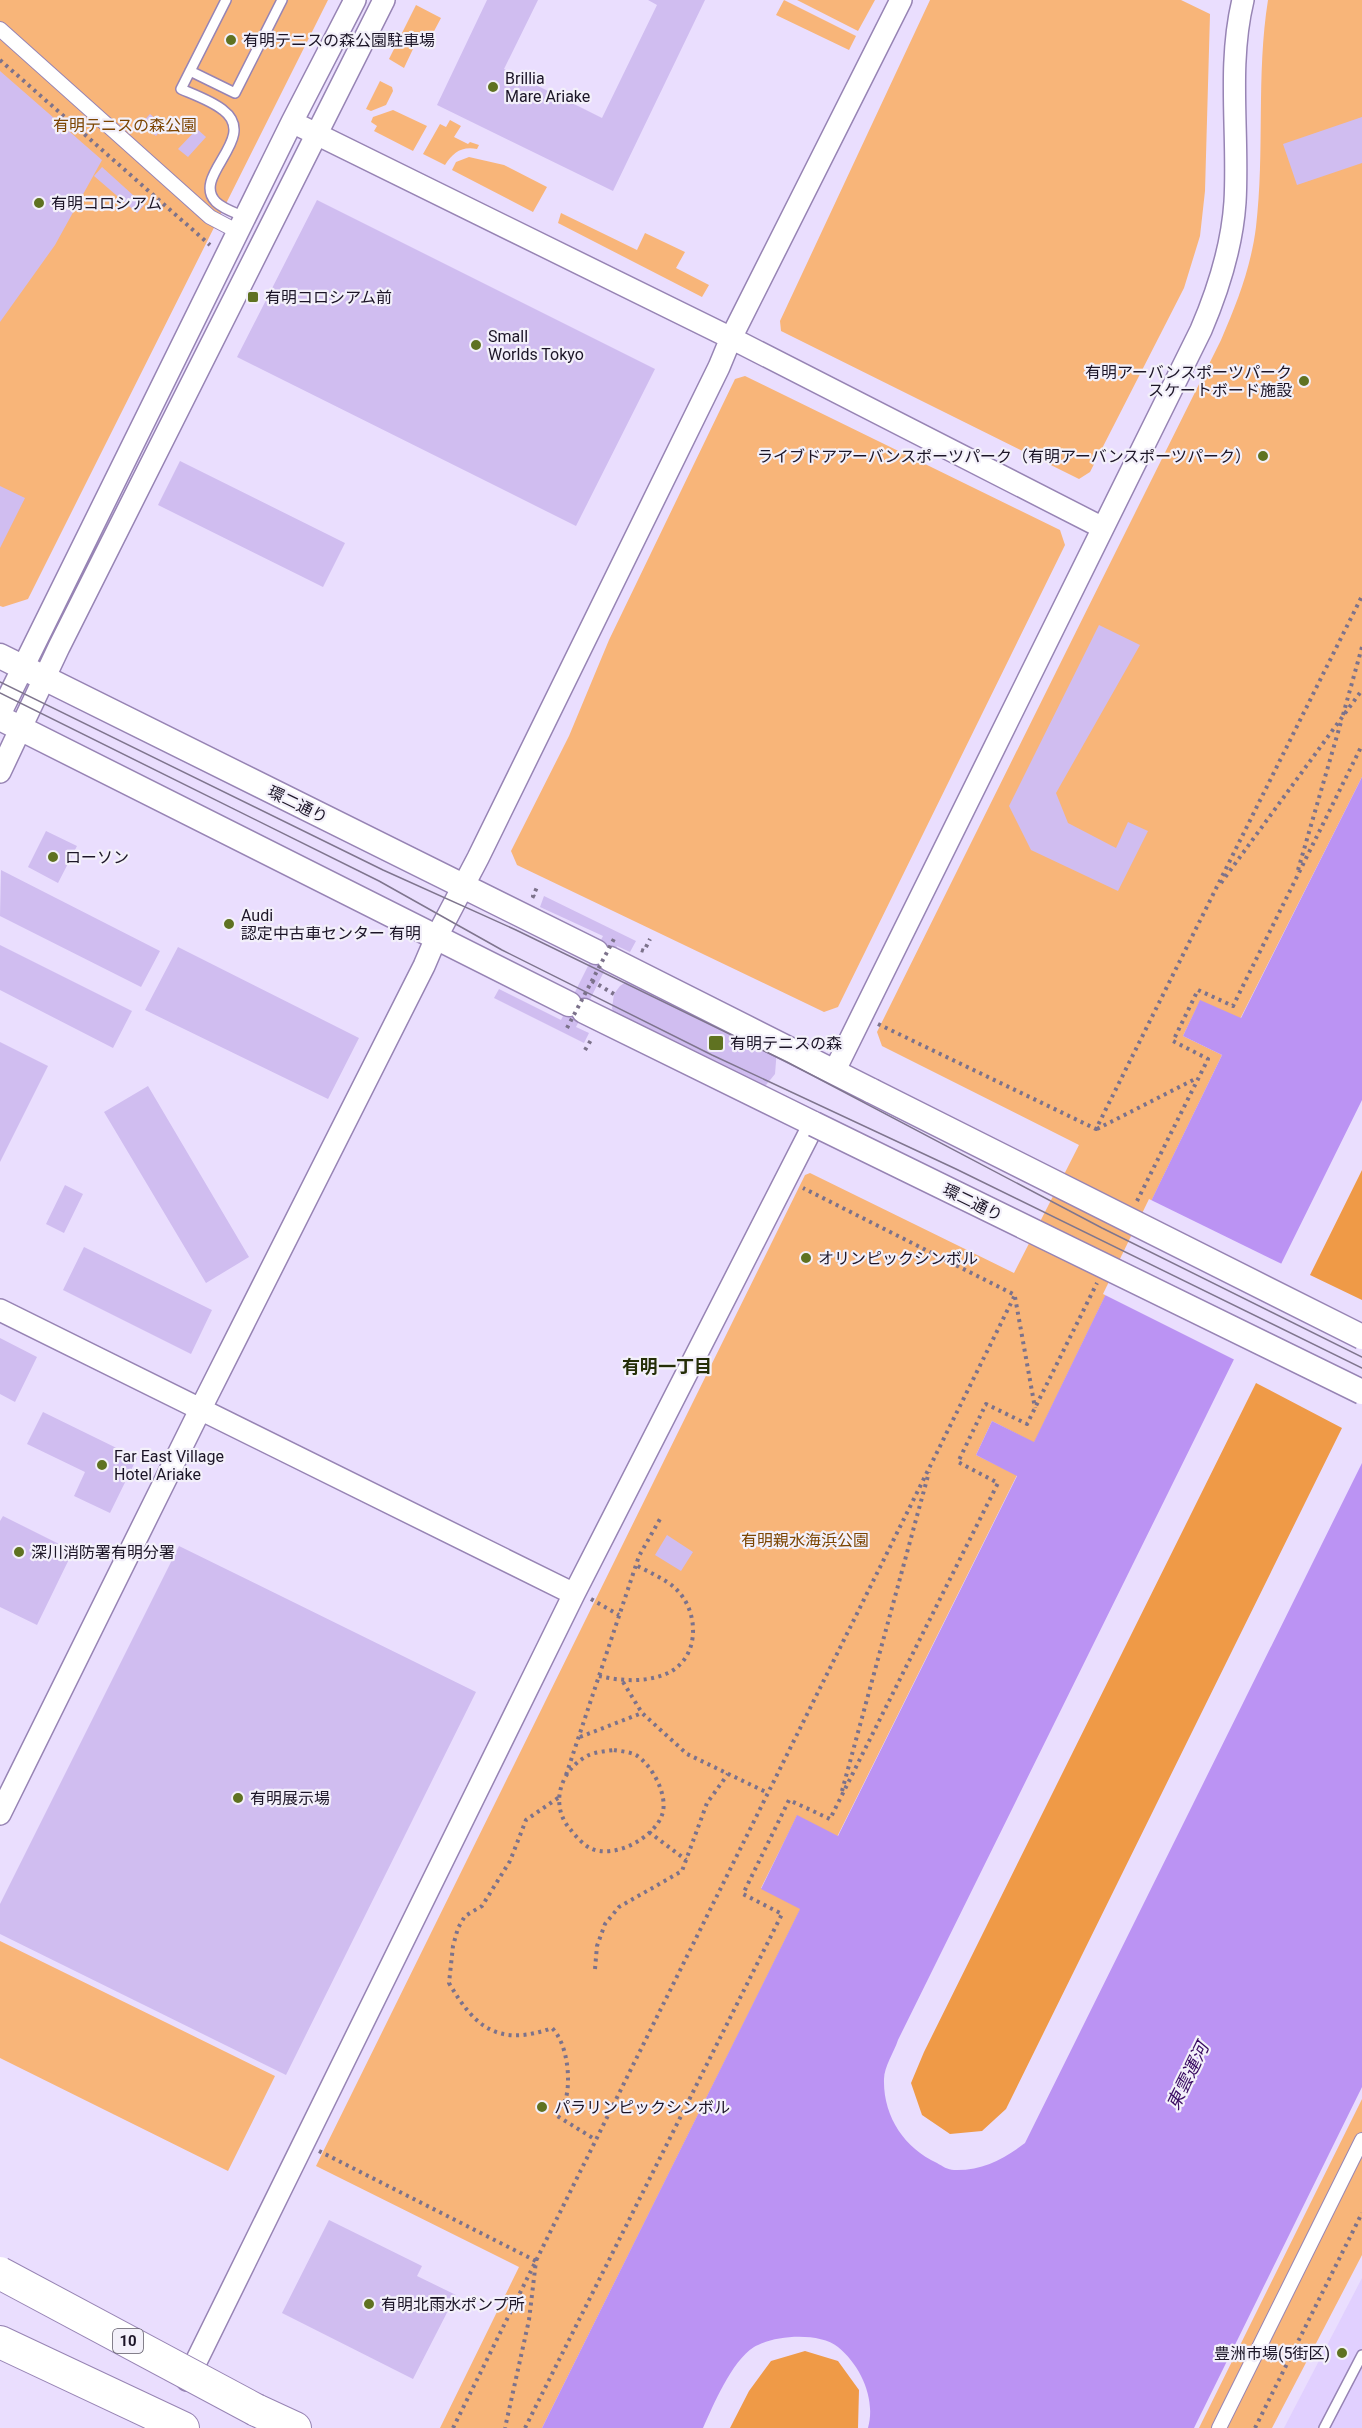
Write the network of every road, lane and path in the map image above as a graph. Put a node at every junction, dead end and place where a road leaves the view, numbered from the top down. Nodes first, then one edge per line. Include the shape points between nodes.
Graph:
1 (226, 0) edge
2 (282, 0) edge
3 (355, 0) edge
4 (384, 0) edge
5 (901, 0) edge
6 (1243, 0) edge
7 (0, 29) edge
8 (0, 60) edge
9 (190, 71) junction
10 (292, 122) junction
11 (318, 133) junction
12 (237, 222) junction
13 (217, 252) dead end
14 (731, 338) junction
15 (1103, 528) junction
16 (1362, 596) edge
17 (1362, 647) edge
18 (0, 656) edge
19 (23, 668) junction
20 (45, 678) junction
21 (1362, 690) edge
22 (1342, 717) junction
23 (7, 721) edge
24 (1362, 745) edge
25 (0, 771) edge
26 (1295, 880) junction
27 (538, 885) dead end
28 (463, 886) junction
29 (1214, 893) junction
30 (542, 901) dead end
31 (436, 938) junction
32 (650, 939) dead end
33 (636, 947) dead end
34 (607, 949) junction
35 (592, 981) junction
36 (614, 994) dead end
37 (574, 1014) junction
38 (877, 1024) dead end
39 (585, 1037) dead end
40 (585, 1050) dead end
41 (834, 1072) junction
42 (1198, 1077) junction
43 (814, 1124) junction
44 (1096, 1129) junction
45 (797, 1185) dead end
46 (1135, 1205) dead end
47 (1098, 1280) dead end
48 (1015, 1295) junction
49 (0, 1310) edge
50 (1362, 1337) edge
51 (1362, 1392) edge
52 (201, 1407) junction
53 (1035, 1408) junction
54 (932, 1462) junction
55 (660, 1519) dead end
56 (636, 1565) junction
57 (582, 1596) junction
58 (619, 1615) junction
59 (599, 1676) junction
60 (623, 1682) junction
61 (642, 1713) junction
62 (579, 1737) junction
63 (728, 1774) junction
64 (566, 1775) junction
65 (768, 1793) junction
66 (558, 1798) junction
67 (839, 1801) junction
68 (0, 1814) edge
69 (649, 1832) junction
70 (686, 1860) junction
71 (595, 1970) dead end
72 (1362, 2139) edge
73 (596, 2140) junction
74 (317, 2150) dead end
75 (1362, 2213) edge
76 (536, 2262) junction
77 (0, 2273) edge
78 (0, 2342) edge
79 (1362, 2355) edge
80 (187, 2380) dead end
81 (256, 2410) junction
82 (183, 2428) edge
83 (289, 2428) edge
84 (296, 2428) edge
85 (453, 2428) edge
86 (505, 2428) edge
87 (525, 2428) edge
88 (1219, 2428) edge
89 (1255, 2428) edge
90 (1324, 2428) edge

1 - 9 lane
2 - 9 lane via 235,93
3 - 10 street
4 - 11 street
5 - 14 street
6 - 15 street via 1235,53 1235,202 1219,288
7 - 12 street via 210,217
8 - 13 path
9 - 12 lane via 181,89 223,109 234,129 233,140 213,175 211,194
10 - 11 street
10 - 12 street
11 - 14 street
11 - 20 street
12 - 19 street
14 - 15 street
14 - 28 street
15 - 41 street
16 - 29 path
17 - 22 path
18 - 19 main road, 環二通り
19 - 20 main road, 環二通り
19 - 23 street
20 - 23 street
20 - 28 main road, 環二通り
21 - 22 path
22 - 26 path
22 - 29 path
23 - 25 street
23 - 31 main road, 環二通り
24 - 26 path
26 - 42 path via 1233,1006 1198,990 1173,1041 1208,1059
27 - 30 path via 533,896
28 - 31 street
28 - 34 main road, 環二通り
29 - 44 path
31 - 37 main road, 環二通り
31 - 52 street
32 - 33 path via 644,951
34 - 35 path, bridge
34 - 41 main road, 環二通り
35 - 36 path
35 - 37 path, bridge
37 - 43 main road, 環二通り
38 - 44 path
39 - 40 path via 591,1040
41 - 50 main road, 環二通り, bridge
42 - 44 path
42 - 46 path
43 - 51 main road, 環二通り, bridge
43 - 57 street
45 - 48 path
47 - 53 path
48 - 53 path
48 - 54 path
49 - 52 street
52 - 57 street
52 - 68 street
53 - 67 path via 1027,1425 986,1404 958,1462 998,1483
54 - 65 path
54 - 67 path
55 - 56 path
56 - 58 path
56 - 60 path via 676,1588 693,1614 694,1635 684,1658 669,1672
57 - 58 path
57 - 80 street
58 - 59 path
59 - 60 path
59 - 62 path
60 - 61 path
61 - 62 path
61 - 63 path via 687,1754
62 - 64 path
63 - 65 path
63 - 70 path via 707,1803
64 - 66 path
64 - 69 path via 587,1755 614,1750 635,1755 652,1772 663,1796 662,1815
65 - 73 path
66 - 69 path via 560,1816 590,1848 614,1852 641,1842
66 - 73 path via 526,1820 510,1861 482,1906 465,1916 455,1937 449,1983 473,2019 498,2034 537,2034 552,2028 561,2037 568,2080 565,2101 554,2114
67 - 87 path via 830,1819 789,1800 743,1894 782,1914
69 - 70 path
70 - 71 path via 682,1871 619,1907 605,1924 597,1946
72 - 88 street
73 - 76 path
74 - 76 path
75 - 89 path
76 - 85 path
76 - 86 path via 529,2320
77 - 81 highway, 10, bridge
78 - 82 highway
79 - 90 lane
81 - 83 highway, 10
81 - 84 highway, 10

